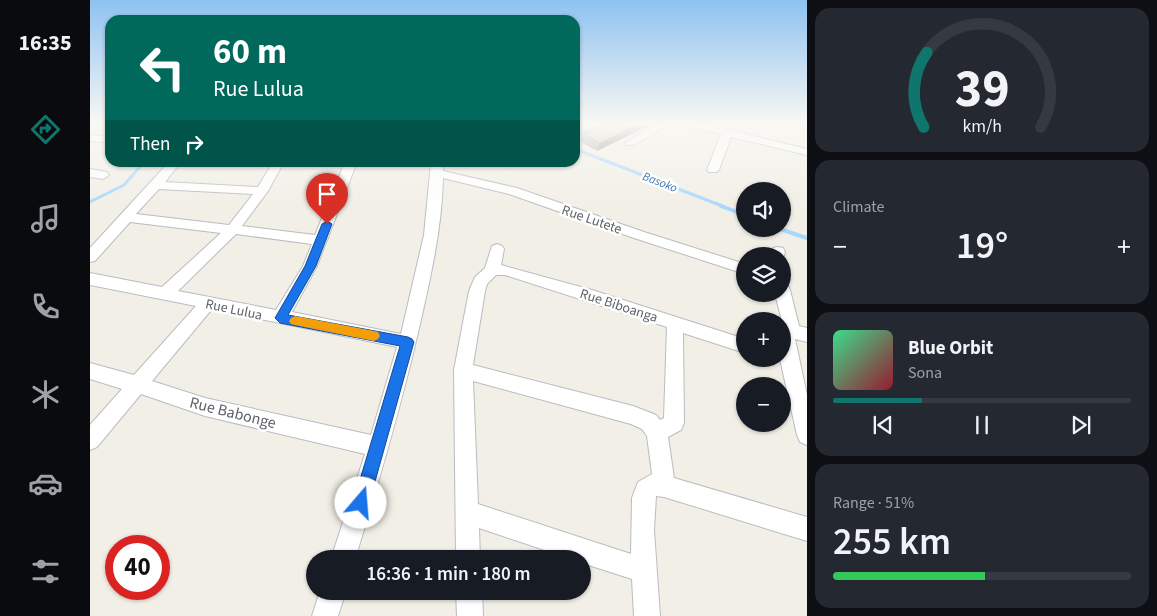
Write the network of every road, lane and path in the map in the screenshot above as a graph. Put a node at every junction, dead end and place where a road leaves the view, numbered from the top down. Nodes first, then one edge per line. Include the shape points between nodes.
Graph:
1 (720, 152) edge
2 (172, 167) edge
3 (276, 167) edge
4 (348, 167) edge
5 (437, 168) edge
6 (713, 170) dead end
7 (90, 174) edge
8 (103, 175) dead end
9 (156, 185) junction
10 (262, 191) junction
11 (126, 217) junction
12 (232, 230) junction
13 (321, 240) junction
14 (497, 249) dead end
15 (90, 257) edge
16 (736, 266) edge
17 (492, 270) junction
18 (90, 279) edge
19 (165, 294) junction
20 (786, 302) edge
21 (208, 304) junction
22 (280, 318) junction
23 (675, 324) junction
24 (795, 332) edge
25 (408, 342) junction
26 (736, 343) edge
27 (790, 367) edge
28 (463, 370) junction
29 (90, 371) edge
30 (139, 384) junction
31 (802, 396) edge
32 (657, 432) junction
33 (807, 435) edge
34 (90, 440) edge
35 (378, 447) junction
36 (664, 486) junction
37 (466, 512) junction
38 (807, 529) edge
39 (346, 550) edge
40 (468, 550) edge
41 (644, 571) junction
42 (330, 600) edge
43 (469, 600) edge
44 (325, 616) edge
45 (470, 616) edge
46 (647, 616) edge

1 - 6 street
2 - 9 street
3 - 10 street
4 - 13 street
5 - 16 street, Rue Lutete
5 - 25 street via 431,238
7 - 8 street
9 - 10 street
9 - 11 street
10 - 12 street
11 - 12 street
11 - 15 street
12 - 13 street
12 - 19 street
13 - 22 street via 306,275
14 - 17 street
17 - 23 street, Rue Biboanga via 505,270
17 - 28 street via 480,281 477,291
18 - 19 street, Rue Lulua
19 - 21 street, Rue Lulua
20 - 24 street
21 - 22 street, Rue Lulua
21 - 30 street
22 - 25 street, Rue Lulua
23 - 26 street, Rue Biboanga
23 - 32 street via 674,423
25 - 35 street
27 - 31 street
28 - 32 street via 633,415 649,422
28 - 37 street
29 - 30 street, Rue Babonge
30 - 34 street
30 - 35 street, Rue Babonge via 205,407
31 - 33 street
32 - 36 street
35 - 39 street
36 - 38 street
36 - 41 street via 652,485 645,491
37 - 40 street
37 - 41 street
41 - 46 street
42 - 44 street
43 - 45 street

